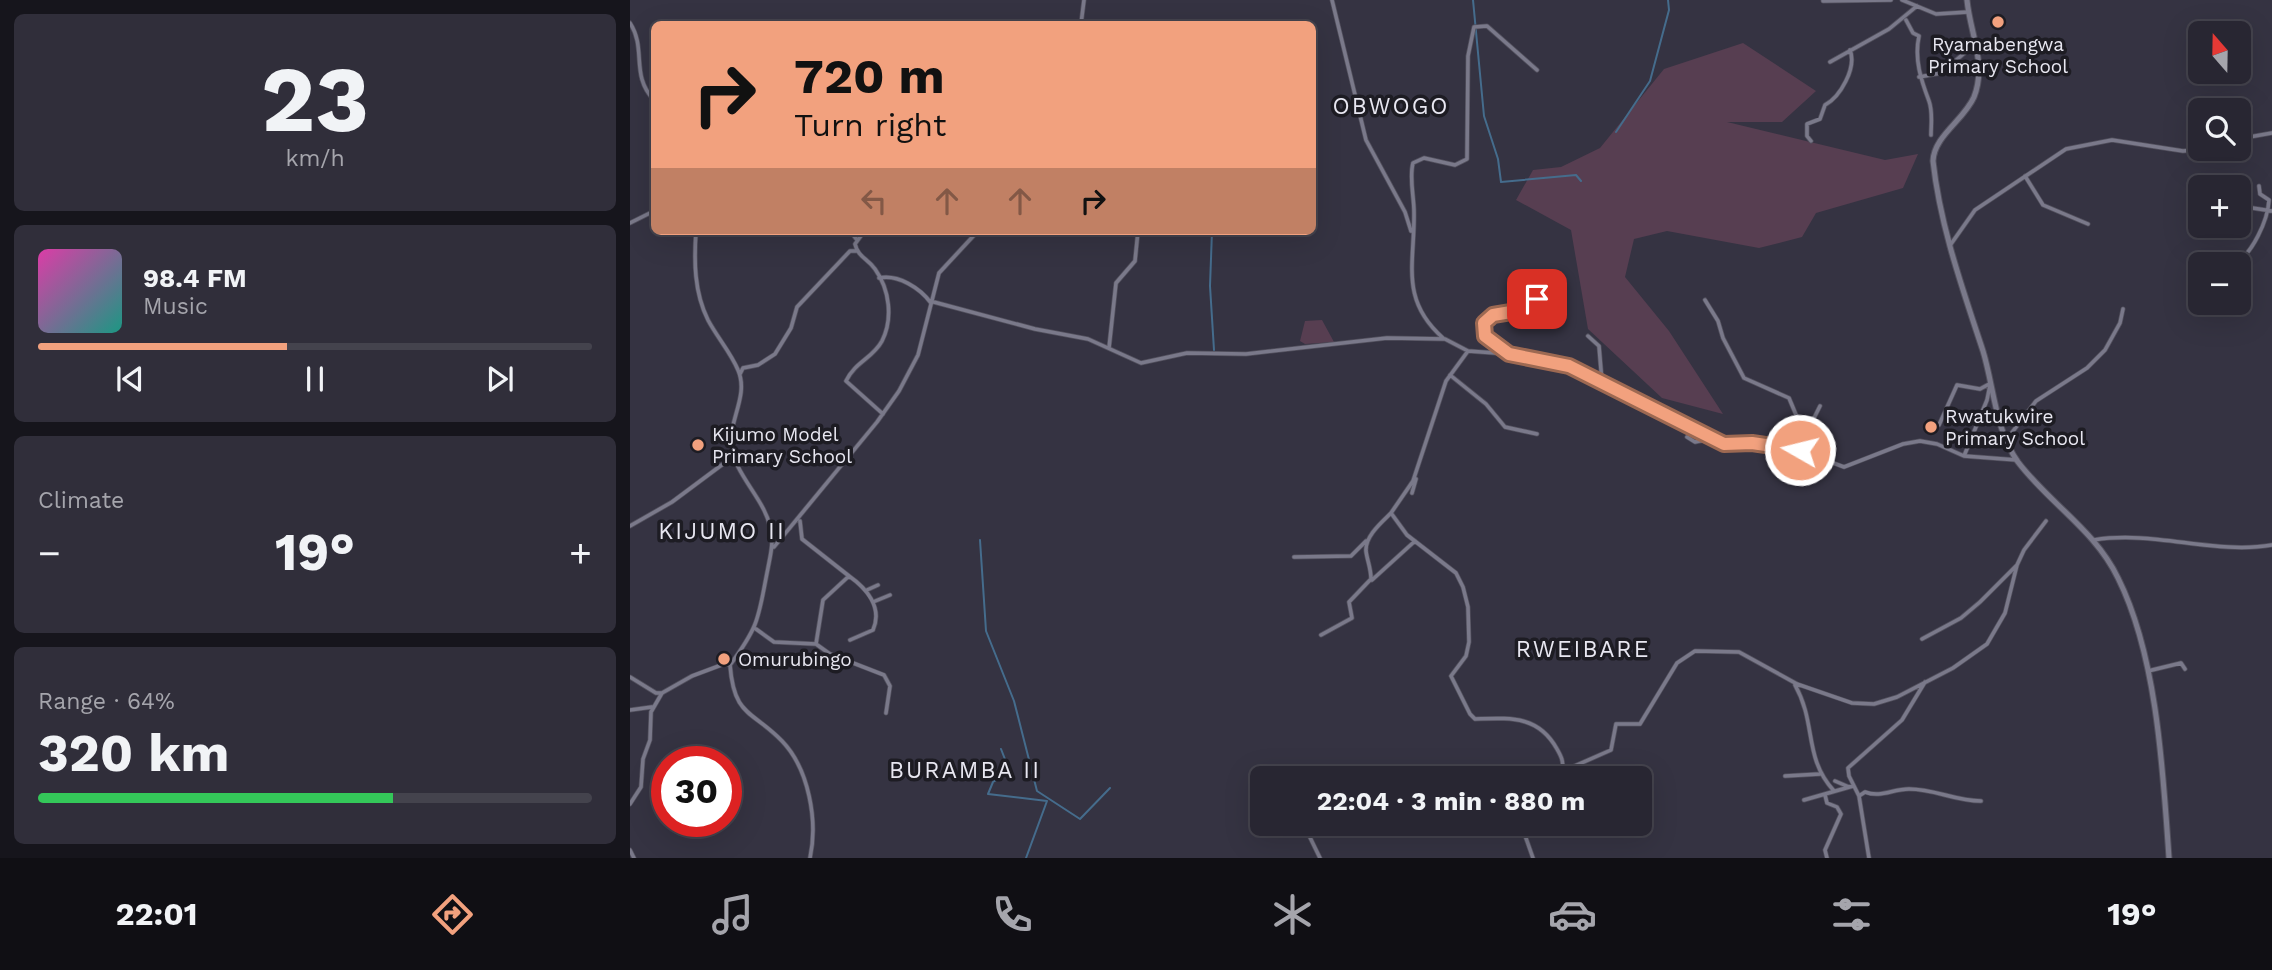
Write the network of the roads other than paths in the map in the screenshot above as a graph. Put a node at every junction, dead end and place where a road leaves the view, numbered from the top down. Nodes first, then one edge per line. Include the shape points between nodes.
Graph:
1 (1084, 0) edge
2 (1332, 0) edge
3 (1891, 0) edge
4 (1902, 0) edge
5 (1967, 0) edge
6 (1823, 1) edge
7 (1917, 6) junction
8 (1968, 12) junction
9 (1906, 20) dead end
10 (1081, 21) edge
11 (630, 23) edge
12 (1977, 43) junction
13 (1850, 50) junction
14 (1830, 62) dead end
15 (1537, 70) dead end
16 (1919, 77) junction
17 (651, 97) edge
18 (2272, 133) edge
19 (1931, 135) dead end
20 (2251, 137) edge
21 (1811, 141) dead end
22 (2188, 151) edge
23 (2025, 176) junction
24 (2259, 186) dead end
25 (2251, 208) edge
26 (2270, 211) edge
27 (651, 212) edge
28 (630, 223) edge
29 (2088, 224) dead end
30 (1412, 234) junction
31 (696, 235) edge
32 (853, 235) edge
33 (861, 235) edge
34 (974, 235) edge
35 (1138, 235) edge
36 (856, 240) junction
37 (1951, 244) junction
38 (857, 251) junction
39 (2248, 252) edge
40 (879, 278) junction
41 (1537, 299) dead end
42 (1705, 300) dead end
43 (931, 302) junction
44 (2123, 309) dead end
45 (1588, 336) dead end
46 (1445, 339) junction
47 (1109, 348) junction
48 (1468, 351) junction
49 (1509, 354) junction
50 (740, 374) junction
51 (1450, 375) junction
52 (1602, 382) junction
53 (1990, 383) junction
54 (1821, 406) dead end
55 (883, 414) junction
56 (1939, 425) dead end
57 (1537, 434) dead end
58 (1805, 436) junction
59 (1686, 437) dead end
60 (1711, 438) junction
61 (2007, 439) junction
62 (1812, 455) junction
63 (1964, 456) junction
64 (735, 460) junction
65 (2017, 460) junction
66 (1414, 478) junction
67 (1412, 493) dead end
68 (1391, 513) junction
69 (800, 519) junction
70 (2046, 521) dead end
71 (630, 526) edge
72 (1368, 540) junction
73 (2094, 540) junction
74 (1415, 541) junction
75 (2272, 544) edge
76 (774, 547) junction
77 (1294, 557) dead end
78 (2017, 565) junction
79 (849, 576) junction
80 (1370, 580) junction
81 (878, 584) dead end
82 (867, 590) junction
83 (890, 595) dead end
84 (873, 602) junction
85 (755, 628) junction
86 (1321, 635) dead end
87 (1922, 639) dead end
88 (850, 640) dead end
89 (816, 644) junction
90 (730, 665) junction
91 (2185, 669) dead end
92 (2146, 671) junction
93 (630, 677) edge
94 (1794, 682) junction
95 (1925, 682) junction
96 (662, 693) junction
97 (652, 707) junction
98 (630, 710) edge
99 (886, 713) dead end
100 (1564, 766) edge
101 (1573, 766) edge
102 (1820, 774) junction
103 (1785, 776) dead end
104 (1835, 780) dead end
105 (1851, 786) junction
106 (1834, 791) junction
107 (1825, 795) junction
108 (1859, 796) junction
109 (1804, 800) dead end
110 (1981, 801) dead end
111 (630, 804) edge
112 (1309, 836) edge
113 (1525, 836) edge
114 (630, 850) edge
115 (634, 858) edge
116 (810, 858) edge
117 (1320, 858) edge
118 (1533, 858) edge
119 (1827, 858) edge
120 (1869, 858) edge
121 (2169, 858) edge

1 - 10 street
2 - 30 street via 1366,141
3 - 6 street
4 - 7 street
5 - 8 street
7 - 8 street via 1936,14
7 - 13 street via 1889,29
8 - 12 street
9 - 16 street via 1919,36
11 - 17 street via 635,73
12 - 16 street via 1941,73
12 - 37 street via 1978,83 1973,98 1934,155
13 - 14 street
13 - 21 street via 1850,71 1835,99 1825,105 1820,119 1807,124
15 - 30 street via 1487,26 1473,29 1468,56 1468,155 1455,165 1424,158 1413,163
16 - 19 street via 1930,102
18 - 20 street
22 - 23 street via 2112,140 2066,149
23 - 29 street via 2043,205
23 - 37 street via 1969,215
24 - 26 street via 2260,194 2269,200
25 - 26 street
26 - 39 street
27 - 28 street
30 - 46 street via 1410,275 1418,306 1429,326
31 - 50 street via 694,266 701,300
32 - 36 street
33 - 36 street
34 - 43 street via 946,264
35 - 47 street via 1135,261 1116,283
36 - 38 street
37 - 53 street
38 - 40 street
38 - 50 street via 850,251 797,307 775,354 743,368
40 - 43 street via 891,277 914,286
40 - 55 street via 889,321 875,351 857,363 846,381
41 - 49 street via 1493,315 1484,323 1485,336
42 - 58 street via 1744,379 1789,397
43 - 47 street
43 - 55 street via 918,355
44 - 61 street via 2105,351 2036,401
45 - 52 street via 1599,346
46 - 47 street via 1387,338 1246,354 1187,353 1149,364 1131,361
46 - 48 street
48 - 49 street
48 - 51 street
49 - 52 street via 1569,366
50 - 64 street via 731,444
51 - 57 street via 1486,404 1505,427
51 - 66 street
52 - 60 street
53 - 56 street via 1980,388 1957,384
53 - 61 street
53 - 63 street
54 - 58 street
55 - 69 street
58 - 62 street
59 - 60 street via 1695,442
60 - 62 street via 1730,446 1752,443 1806,449
61 - 65 street
62 - 63 street via 1844,467 1920,441
63 - 65 street
64 - 71 street
64 - 76 street via 770,526
65 - 73 street
66 - 67 street
66 - 68 street
68 - 72 street
68 - 74 street
69 - 76 street
69 - 79 street via 802,539
70 - 78 street
72 - 77 street via 1351,556
72 - 80 street
73 - 75 street via 2143,537 2252,547
73 - 92 street via 2125,595
74 - 80 street
74 - 100 street via 1457,573 1465,594 1468,651 1451,676 1470,714 1475,719 1537,724 1550,737
76 - 85 street
78 - 87 street via 1961,618
78 - 95 street via 2005,613 1990,641 1972,657
79 - 82 street
79 - 89 street via 823,600
80 - 86 street via 1349,602 1350,621
81 - 82 street
82 - 84 street
83 - 84 street
84 - 88 street via 875,628
85 - 89 street via 774,642
85 - 90 street
89 - 99 street via 884,675 890,686
90 - 96 street via 692,676
90 - 116 street via 741,705 750,718 781,740 799,768 814,833
91 - 92 street via 2181,663
92 - 121 street via 2162,759
93 - 96 street
94 - 95 street via 1852,703 1868,704 1898,697
94 - 101 street via 1739,652 1689,653 1677,663 1640,724 1619,722 1611,750
94 - 102 street via 1812,730
95 - 105 street via 1902,720 1849,768
96 - 97 street
97 - 98 street
97 - 111 street via 641,787
102 - 103 street
102 - 106 street
104 - 105 street
105 - 106 street
105 - 108 street
106 - 107 street
107 - 109 street
107 - 119 street via 1827,803 1841,814 1825,850
108 - 110 street via 1906,789
108 - 120 street
112 - 117 street
113 - 118 street
114 - 115 street

